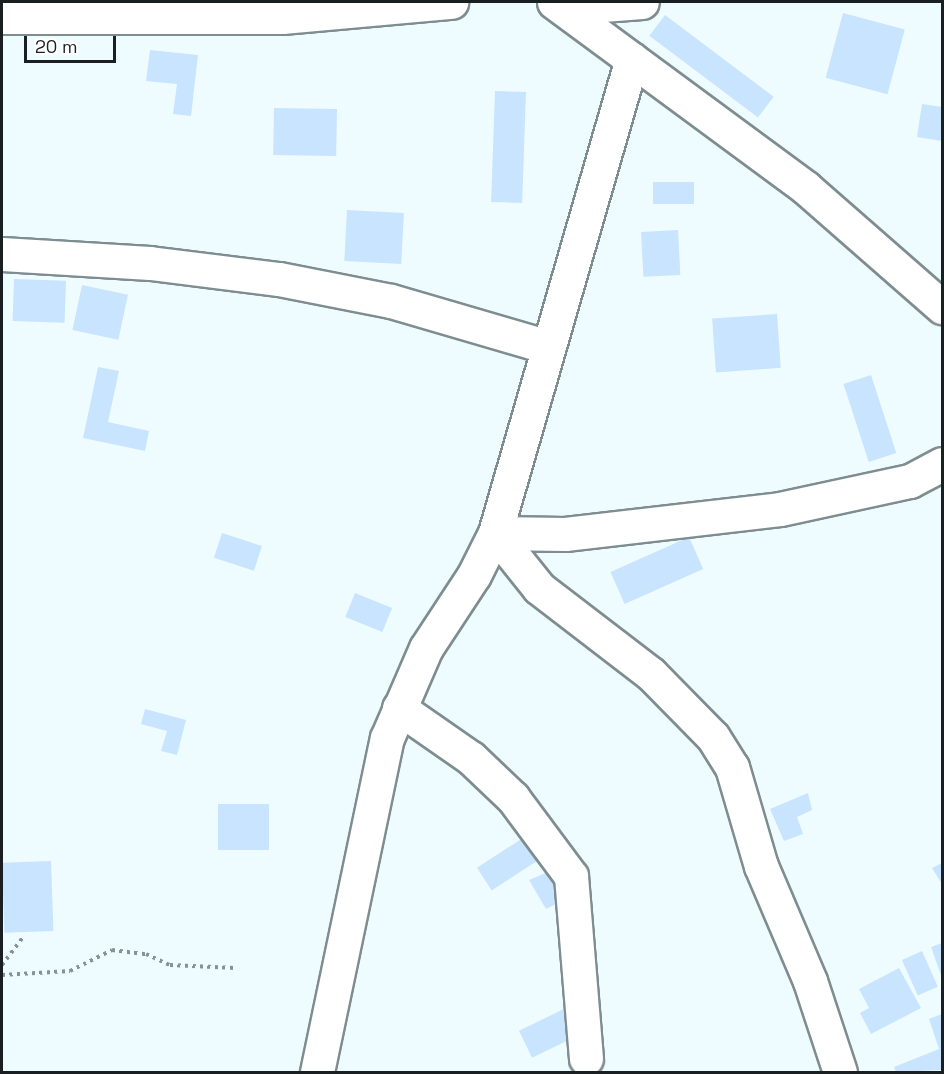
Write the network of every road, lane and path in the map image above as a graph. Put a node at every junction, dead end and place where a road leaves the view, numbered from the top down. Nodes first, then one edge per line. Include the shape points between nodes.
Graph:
1 (451, 2) edge
2 (642, 2) edge
3 (559, 5) edge
4 (2, 17) edge
5 (632, 59) junction
6 (2, 254) edge
7 (942, 307) edge
8 (548, 347) junction
9 (942, 464) edge
10 (495, 533) junction
11 (399, 708) junction
12 (22, 938) dead end
13 (2, 965) edge
14 (235, 968) dead end
15 (2, 975) edge
16 (586, 1058) dead end
17 (317, 1072) edge
18 (840, 1072) edge

1 - 4 street via 282,17
2 - 3 street
3 - 5 street
5 - 7 street via 806,188
5 - 8 street
6 - 8 street via 150,263 279,279 391,301
8 - 10 street
9 - 10 street via 910,481 780,509 565,534
10 - 11 street via 474,575 426,648
10 - 18 street via 539,588 651,675 713,737 732,766 762,866 810,981
11 - 16 street via 471,758 513,798 572,876
11 - 17 street via 370,806
12 - 13 path
14 - 15 path via 170,965 146,954 112,950 70,971

